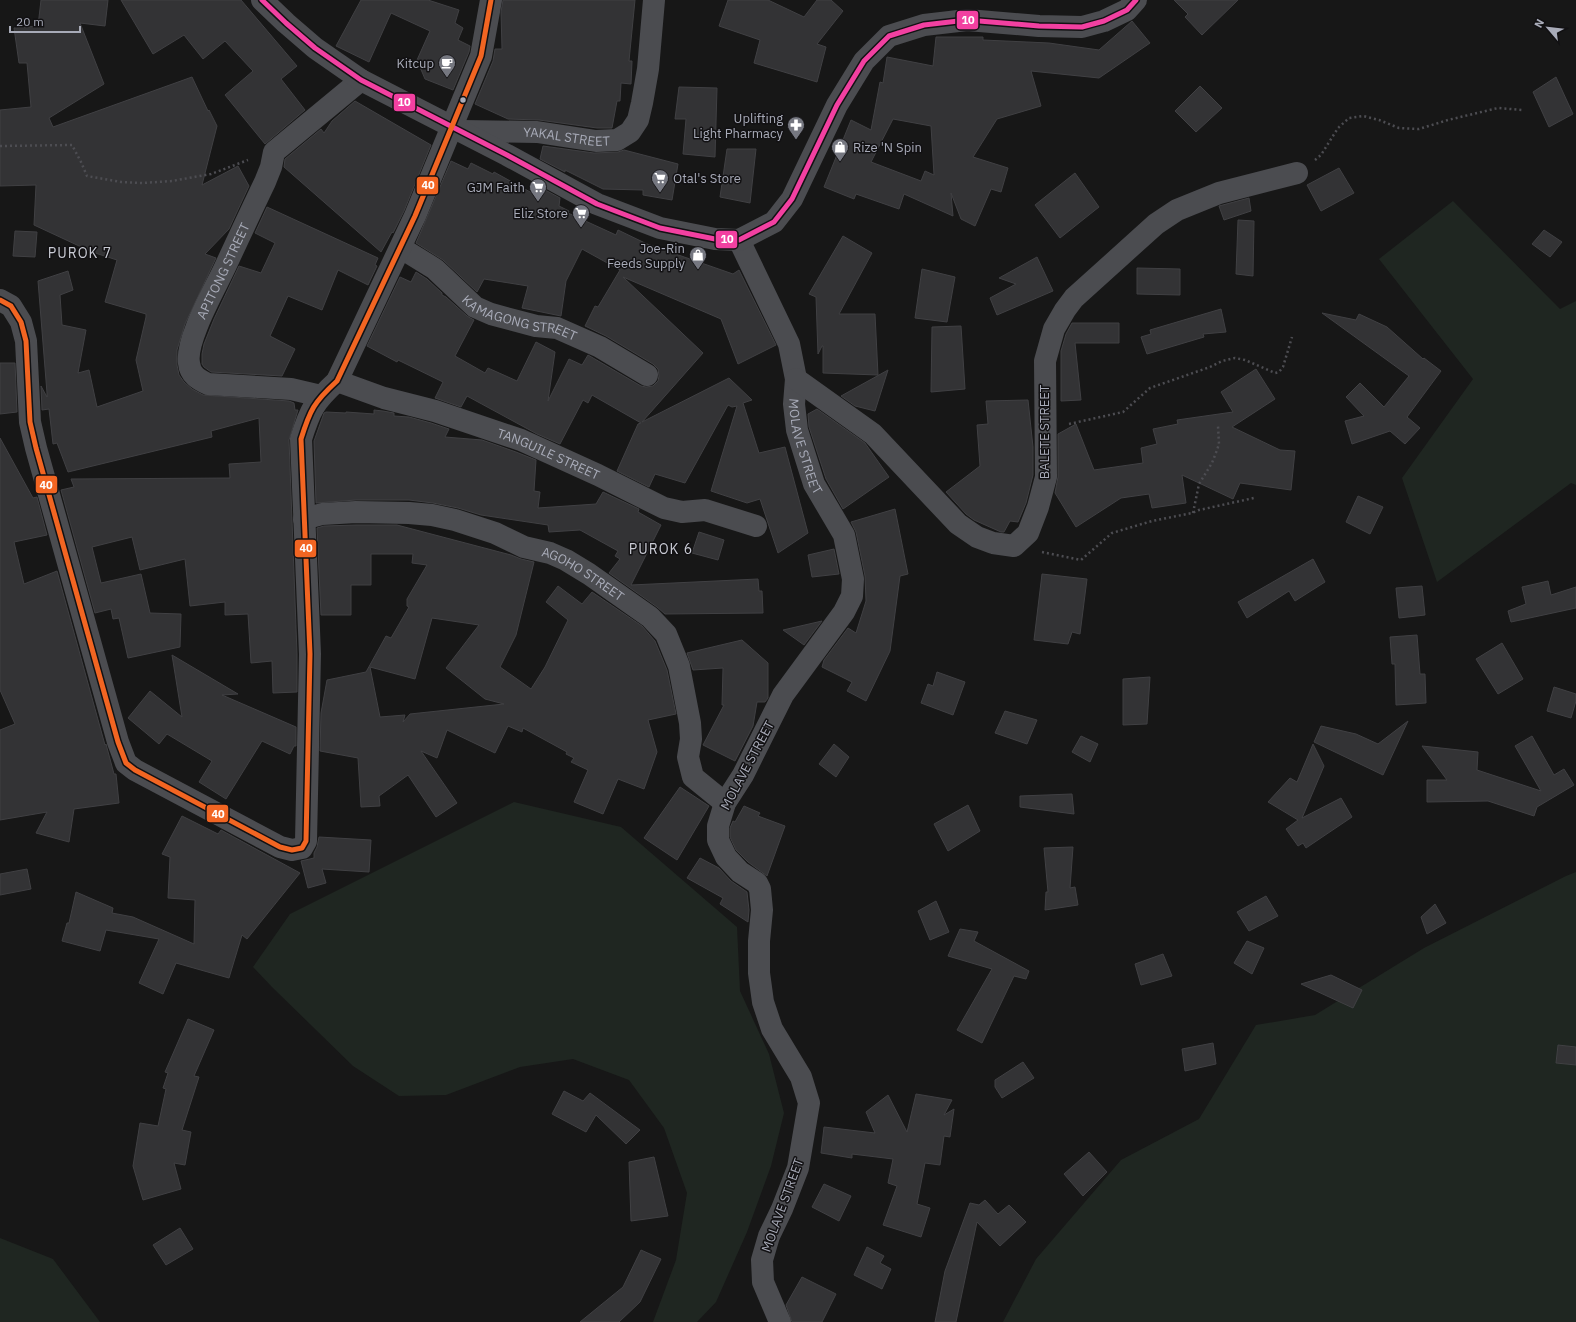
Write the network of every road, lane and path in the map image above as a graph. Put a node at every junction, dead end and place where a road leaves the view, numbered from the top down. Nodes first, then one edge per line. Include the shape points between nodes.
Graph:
1 (262, 0) edge
2 (654, 0) edge
3 (1136, 0) edge
4 (490, 1) edge
5 (361, 80) junction
6 (1522, 110) dead end
7 (457, 129) junction
8 (0, 146) edge
9 (274, 152) junction
10 (1297, 173) joint
11 (739, 240) junction
12 (401, 248) junction
13 (0, 300) edge
14 (1292, 337) dead end
15 (647, 375) dead end
16 (796, 379) junction
17 (337, 381) junction
18 (321, 396) junction
19 (1218, 426) dead end
20 (1045, 441) junction
21 (1254, 498) dead end
22 (1192, 513) junction
23 (304, 518) junction
24 (756, 526) dead end
25 (1014, 546) junction
26 (725, 803) junction
27 (780, 1322) edge

1 - 5 street via 315,48
2 - 7 street, YAKAL STREET via 648,69 642,103 638,120 630,132 617,140 596,141 537,132
3 - 11 street via 1126,10 1104,22 1082,26 1039,26 967,20 924,25 889,36 864,61 836,105 792,199 774,222
4 - 7 street via 481,56
5 - 7 street
5 - 9 street
6 - 10 path via 1498,108 1419,129 1399,128 1363,116 1349,118 1338,128 1321,155
7 - 11 street via 597,204 660,228 715,239
7 - 12 street
8 - 9 path via 72,145 87,176 142,183 212,174
9 - 18 street, APITONG STREET via 265,182 200,318 189,351 189,363 193,374 208,384 292,389
10 - 20 street, BALETE STREET via 1219,193 1177,210 1156,224 1074,298 1054,329 1045,361
11 - 16 street, MOLAVE STREET via 789,344
12 - 15 street, KAMAGONG STREET via 435,269 475,306 491,314 536,326 557,328 600,347
12 - 17 street
13 - 23 street via 11,306 22,322 26,341 30,422 36,448 126,763 280,847 292,850 302,848 306,841 310,654
14 - 20 path via 1279,372 1275,373 1235,358 1222,361 1150,388 1122,412 1055,428
16 - 25 street via 873,434 958,524 977,537 993,543
16 - 26 street, MOLAVE STREET via 794,404 797,430 814,484 844,535 853,579 852,596 844,612 783,694 743,775
17 - 18 street
17 - 24 street, TANGUILE STREET via 521,440 664,508 682,512 705,510
18 - 23 street via 308,414 301,439
19 - 22 path via 1219,444 1212,463 1199,484
20 - 25 street, BALETE STREET via 1046,477 1038,507 1028,533
21 - 22 path
22 - 25 path via 1112,533 1080,560
23 - 26 street, AGOHO STREET via 356,512 432,515 496,533 524,547 550,553 589,574 650,617 666,634 679,666 690,723 688,757 693,777
26 - 27 street, MOLAVE STREET via 718,826 718,840 726,857 740,872 757,883 762,897 758,941 763,1002 772,1029 801,1077 809,1103 798,1168 769,1236 762,1260 763,1282

